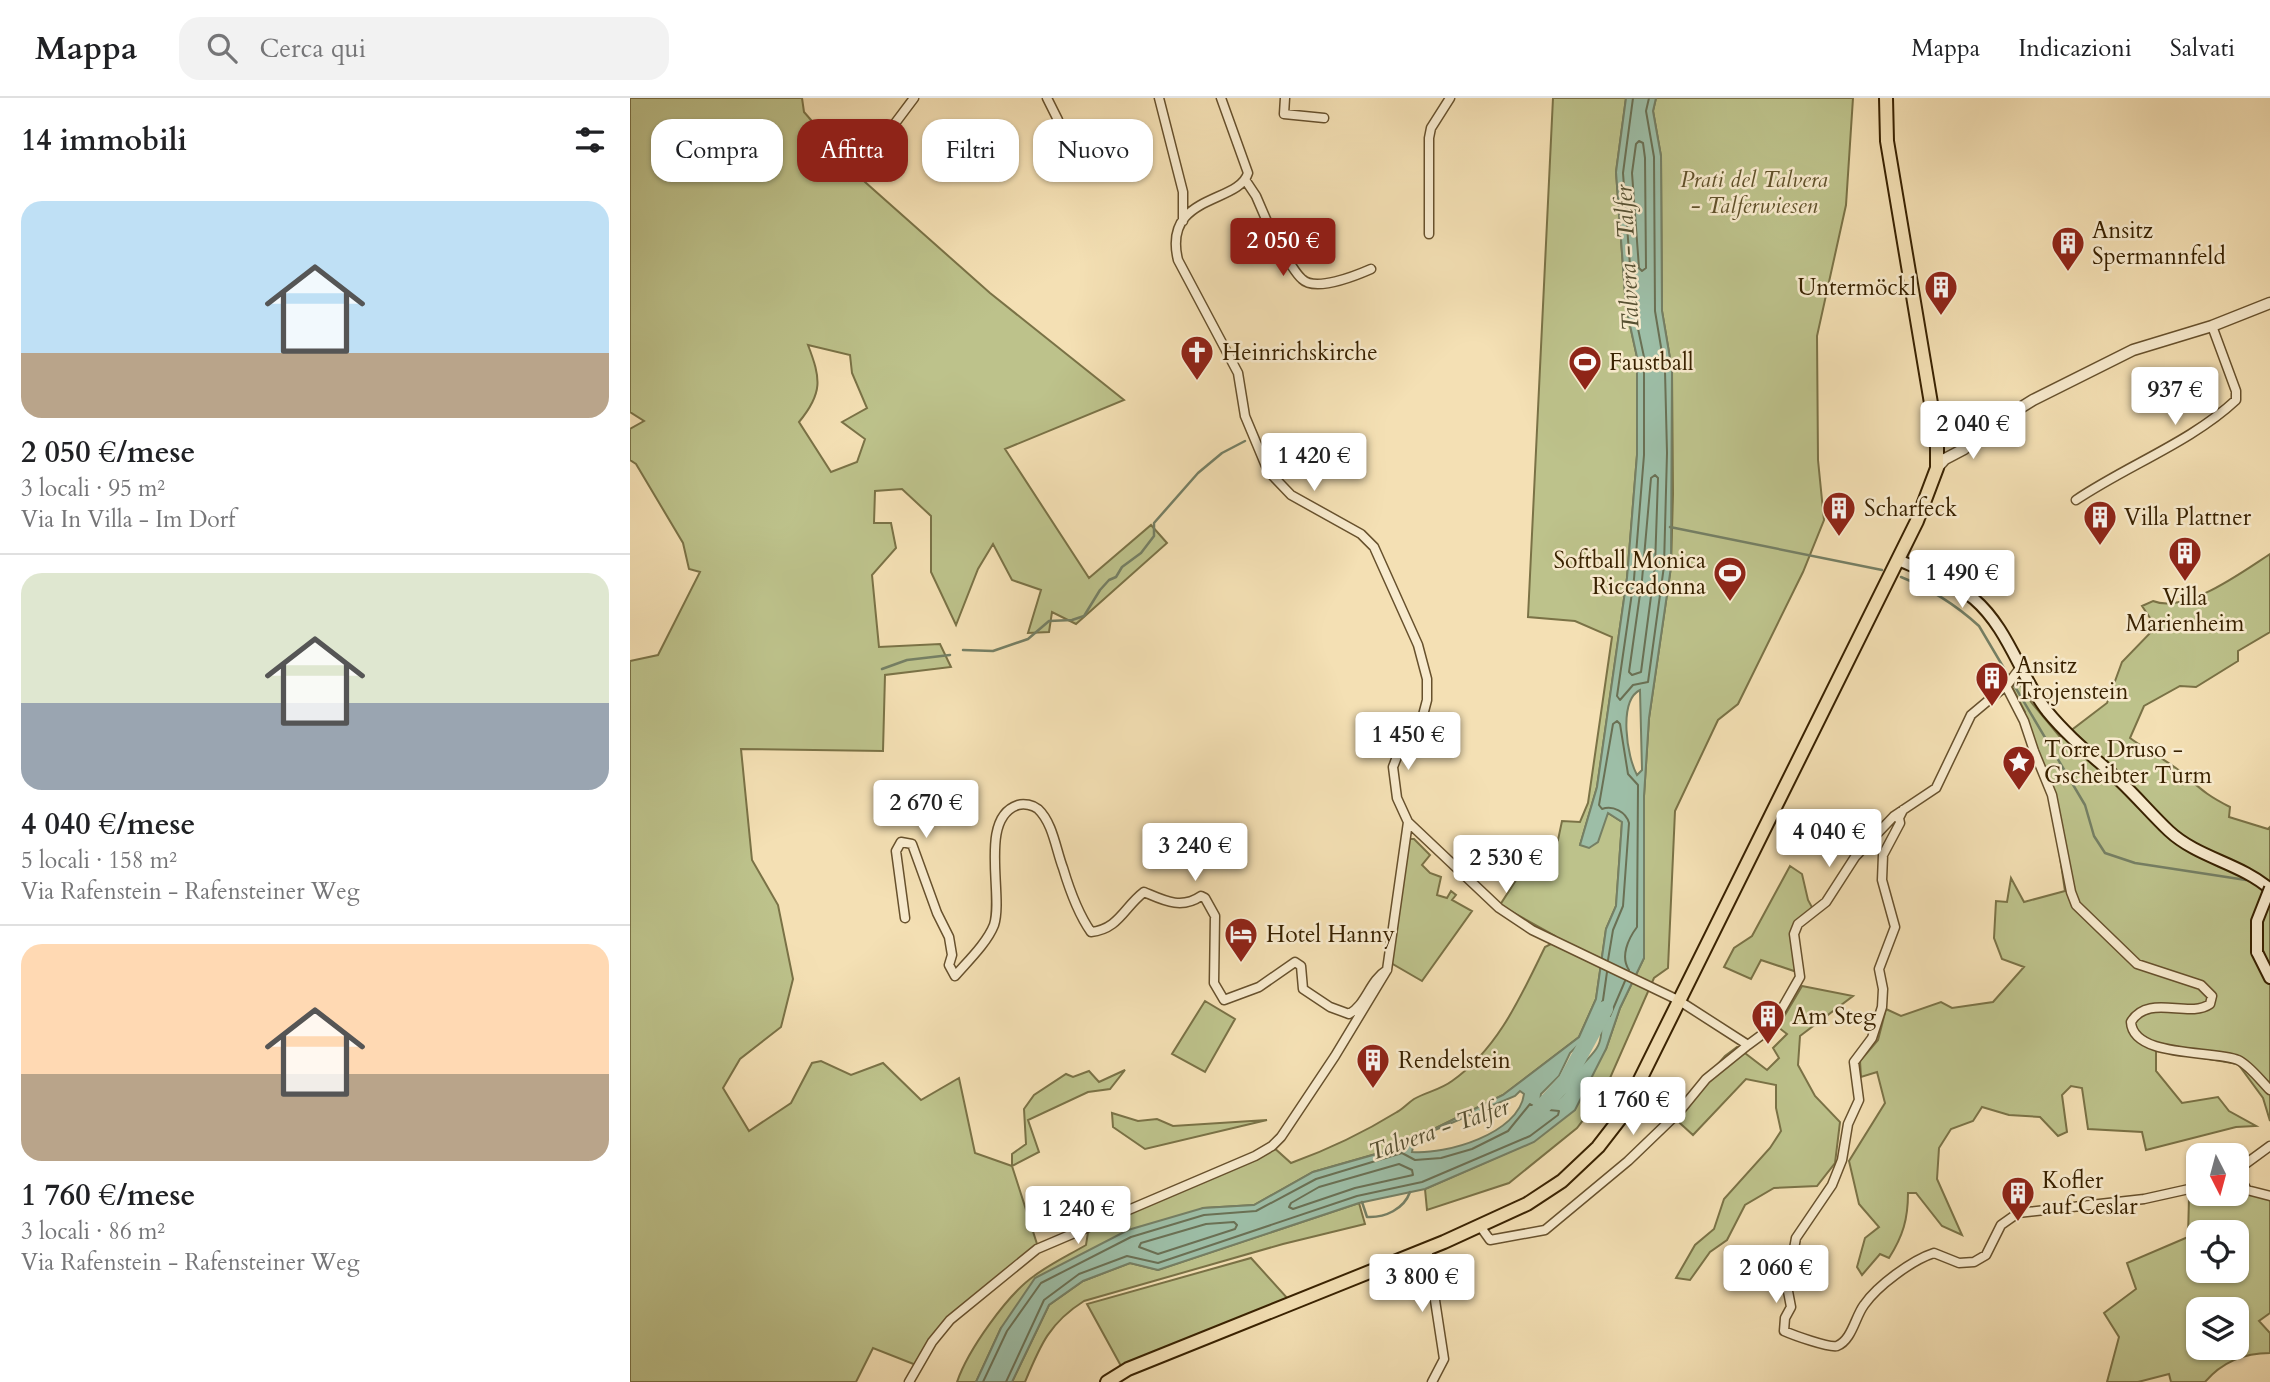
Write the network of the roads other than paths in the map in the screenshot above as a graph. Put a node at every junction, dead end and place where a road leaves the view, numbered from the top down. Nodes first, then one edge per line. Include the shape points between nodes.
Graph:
1 (914, 98) edge
2 (1047, 98) edge
3 (1159, 98) edge
4 (1221, 98) edge
5 (1285, 98) edge
6 (1450, 98) edge
7 (1886, 98) edge
8 (1324, 118) dead end
9 (899, 119) edge
10 (1058, 119) edge
11 (1246, 181) junction
12 (1183, 192) junction
13 (1201, 203) junction
14 (1184, 221) junction
15 (1429, 234) dead end
16 (1371, 270) dead end
17 (2270, 303) edge
18 (2212, 326) junction
19 (1985, 430) junction
20 (1937, 439) junction
21 (1937, 468) junction
22 (2076, 500) dead end
23 (1898, 559) junction
24 (2018, 671) junction
25 (2007, 685) junction
26 (1904, 808) junction
27 (1408, 822) junction
28 (2270, 889) edge
29 (905, 918) dead end
30 (1387, 970) junction
31 (2270, 978) edge
32 (1673, 997) junction
33 (1748, 1045) junction
34 (2270, 1090) edge
35 (2270, 1146) edge
36 (2249, 1161) edge
37 (2186, 1190) edge
38 (2249, 1191) edge
39 (2270, 1196) edge
40 (1480, 1226) junction
41 (1427, 1248) junction
42 (909, 1382) edge
43 (1107, 1382) edge
44 (1432, 1382) edge

1 - 9 street
2 - 10 street
3 - 12 street
4 - 11 street via 1246,161
5 - 8 street via 1284,114
6 - 15 street via 1429,138
7 - 20 main road via 1886,141
11 - 13 street
11 - 16 street via 1281,254 1304,282 1314,285
12 - 13 street
12 - 14 street
13 - 14 street
14 - 27 street via 1175,248 1178,260 1238,373 1245,416 1268,471 1291,495 1360,534 1374,547 1418,645 1427,700 1393,767 1396,799
17 - 18 street
18 - 19 street via 2133,350 2033,400
18 - 22 street via 2236,400 2188,438 2113,475
19 - 20 street
19 - 21 street
20 - 21 main road
21 - 23 main road
23 - 24 main road via 1973,599 1997,628
23 - 32 main road
24 - 25 street
24 - 28 main road via 2070,738 2166,829 2197,851
25 - 26 street via 1971,715 1936,788
25 - 34 street via 2052,795 2076,905 2137,964 2191,981 2211,996 2210,1004 2202,1009 2168,1006 2141,1013 2131,1023 2134,1033 2149,1044 2236,1060
26 - 33 street via 1855,857 1826,902 1798,924 1794,934 1800,977 1771,1028
26 - 37 street via 1882,855 1883,885 1895,927 1879,970 1882,1007 1872,1038 1854,1062 1859,1100 1848,1124 1837,1174 1792,1250 1787,1286 1791,1307 1784,1331 1839,1345 1865,1303 1900,1271 1934,1253 1959,1263 1978,1261 1989,1251 1998,1229 2018,1213
27 - 30 street
27 - 32 street via 1499,908 1532,930
28 - 31 main road, bridge via 2257,921 2257,952
29 - 30 street via 895,851 906,841 912,844 949,937 949,965 955,976 993,926 995,834 1006,813 1024,804 1039,810 1054,838 1091,932 1121,920 1144,892 1180,903 1205,898 1215,916 1214,983 1224,1000 1259,987 1295,962 1301,966 1306,992 1349,1014 1376,977
30 - 42 street via 1284,1133 1268,1148 1037,1249 950,1320
32 - 33 street
32 - 40 main road via 1622,1116 1598,1147 1562,1181 1527,1205
33 - 40 street via 1706,1079 1628,1161 1545,1230 1490,1240
35 - 36 street
38 - 39 street
40 - 41 main road
41 - 43 main road via 1128,1369
41 - 44 street via 1444,1359

